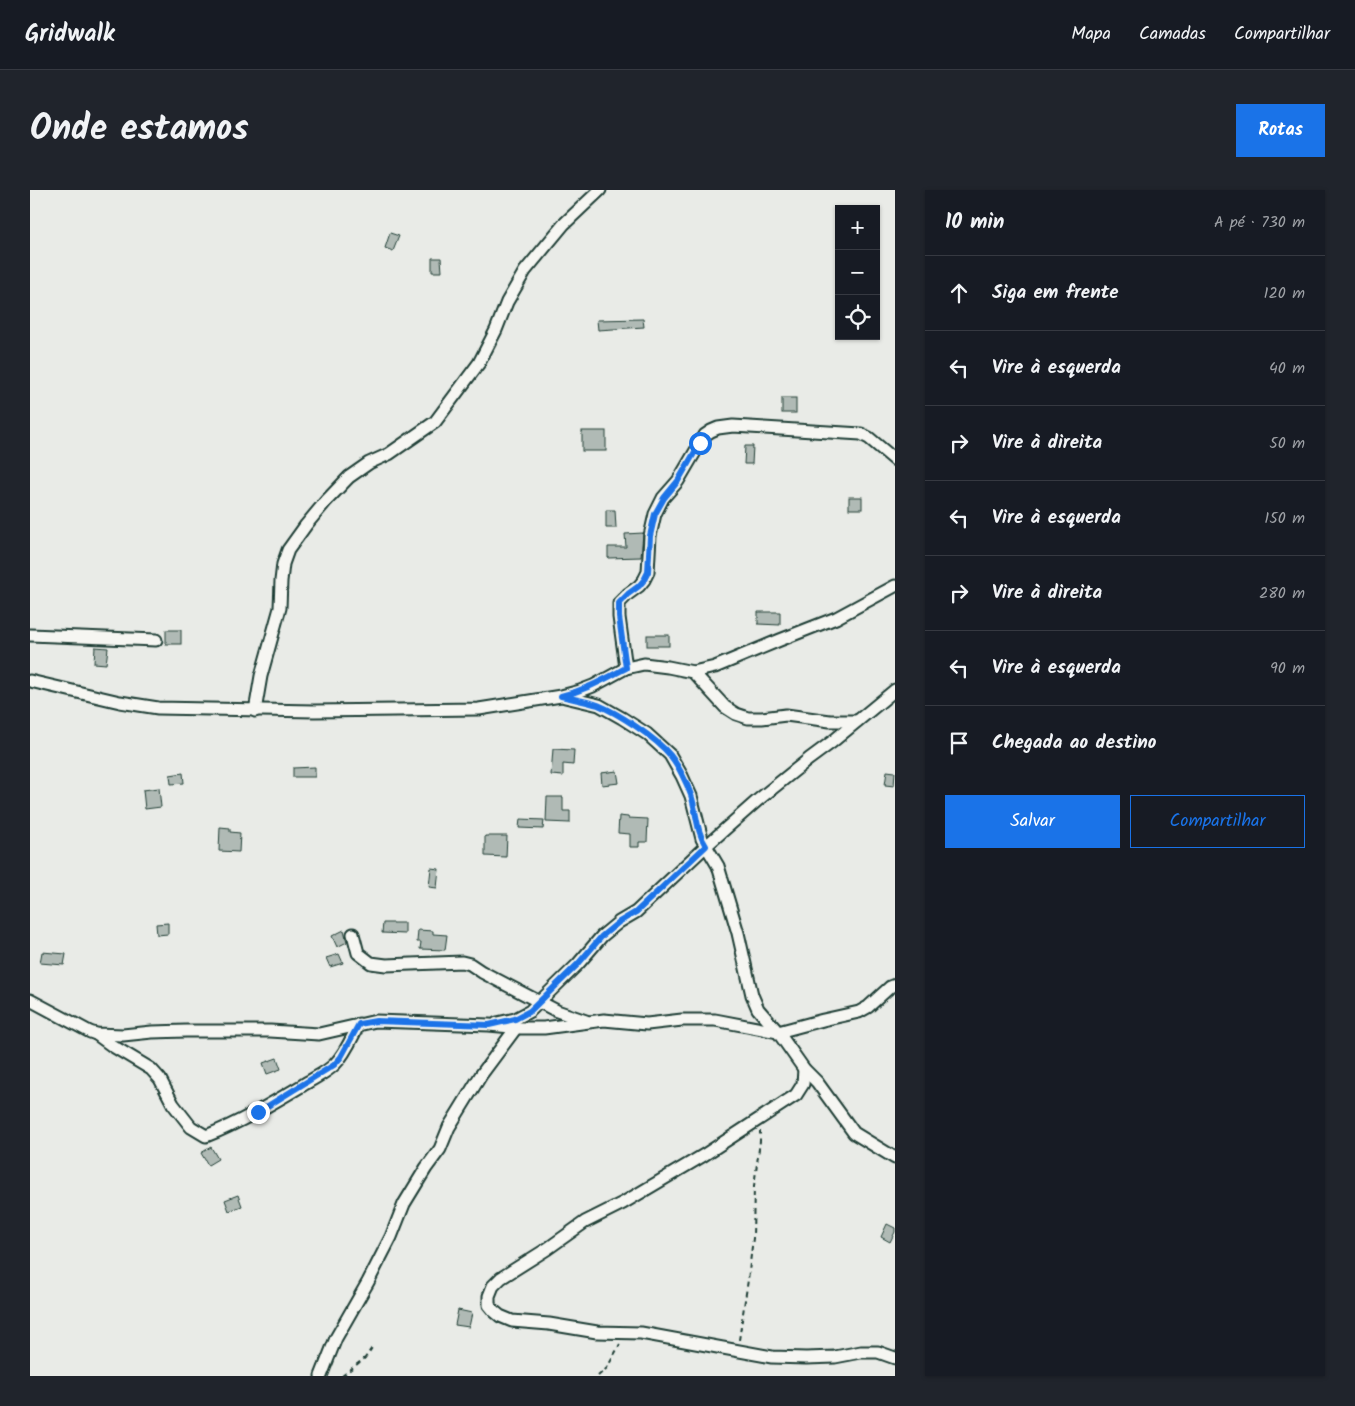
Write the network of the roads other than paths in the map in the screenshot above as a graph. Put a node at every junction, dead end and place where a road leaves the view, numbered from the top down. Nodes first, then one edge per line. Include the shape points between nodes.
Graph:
1 (600, 190) edge
2 (895, 460) edge
3 (895, 586) edge
4 (30, 635) edge
5 (156, 640) dead end
6 (626, 668) junction
7 (693, 672) junction
8 (30, 681) edge
9 (895, 690) edge
10 (561, 696) junction
11 (255, 711) junction
12 (857, 721) junction
13 (706, 846) junction
14 (353, 934) dead end
15 (895, 985) edge
16 (30, 1000) edge
17 (540, 1002) junction
18 (588, 1022) junction
19 (359, 1024) junction
20 (489, 1025) junction
21 (516, 1028) junction
22 (778, 1032) junction
23 (96, 1034) junction
24 (804, 1069) junction
25 (895, 1158) edge
26 (895, 1358) edge
27 (321, 1376) edge

1 - 11 street via 564,224 525,270 484,355 435,422 349,477 326,500 288,550 283,564 280,608
2 - 6 street via 861,434 733,426 711,431 655,514 648,572 644,580 619,603
3 - 7 street via 836,618 715,667
4 - 5 street
6 - 7 street via 644,664
6 - 10 street via 586,689
7 - 12 street via 725,707 748,718 786,715
8 - 11 street via 158,708
9 - 12 street
10 - 11 street via 479,709
10 - 13 street via 598,705 647,734 670,755 691,796
12 - 13 street
13 - 17 street via 636,912 602,936
13 - 22 street via 718,866 752,995 758,1009
14 - 17 street via 358,952 371,962 386,965 462,962
15 - 22 street via 859,1012
16 - 23 street
17 - 18 street
17 - 20 street via 515,1019
18 - 21 street
18 - 22 street via 604,1020 646,1024 715,1020
19 - 20 street via 376,1021
19 - 23 street via 319,1034 270,1030 186,1030
19 - 23 street via 341,1057 325,1072 234,1125 206,1136 191,1128 151,1069
20 - 21 street
21 - 27 street via 476,1082 440,1149 404,1204 391,1237 336,1338
22 - 24 street
24 - 25 street via 818,1082 854,1133
24 - 26 street via 803,1084 796,1095 704,1155 586,1222 501,1278 493,1286 489,1305 500,1316 512,1321 598,1332 640,1333 772,1357 835,1357 878,1352

